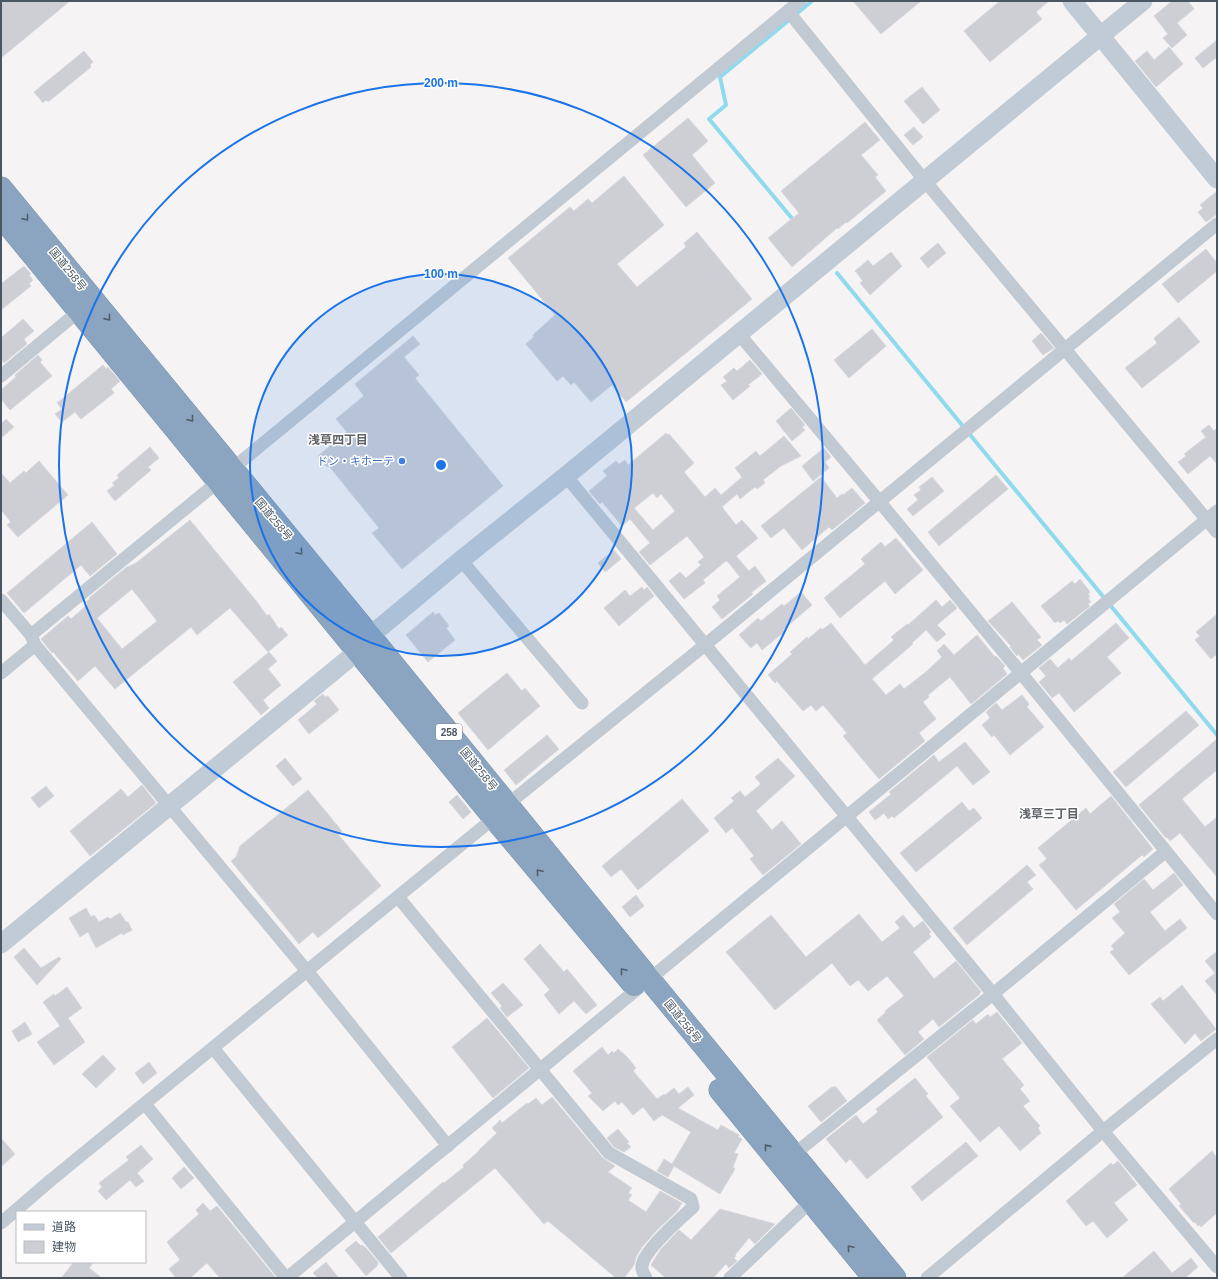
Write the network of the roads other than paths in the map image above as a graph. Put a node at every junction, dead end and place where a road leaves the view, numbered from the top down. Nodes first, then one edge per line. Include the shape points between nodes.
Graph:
1 (800, 1) edge
2 (1072, 1) edge
3 (1143, 1) edge
4 (791, 15) junction
5 (1100, 36) junction
6 (1217, 179) edge
7 (925, 181) junction
8 (1, 188) edge
9 (1, 216) edge
10 (1217, 224) edge
11 (80, 311) junction
12 (739, 334) junction
13 (1065, 350) junction
14 (1, 376) edge
15 (226, 475) junction
16 (566, 476) junction
17 (879, 501) junction
18 (1212, 515) edge
19 (1217, 532) edge
20 (461, 560) junction
21 (1, 600) edge
22 (33, 640) junction
23 (364, 643) junction
24 (705, 645) junction
25 (1, 673) edge
26 (1021, 673) junction
27 (582, 703) dead end
28 (169, 806) junction
29 (501, 811) junction
30 (847, 818) junction
31 (1166, 852) junction
32 (398, 897) junction
33 (1217, 914) edge
34 (1, 944) edge
35 (307, 971) junction
36 (644, 985) junction
37 (993, 994) junction
38 (1217, 1039) edge
39 (213, 1048) junction
40 (540, 1070) junction
41 (145, 1104) junction
42 (1103, 1131) junction
43 (448, 1146) junction
44 (793, 1155) junction
45 (811, 1201) junction
46 (356, 1222) junction
47 (1, 1223) edge
48 (1217, 1267) edge
49 (287, 1278) edge
50 (401, 1278) edge
51 (646, 1278) edge
52 (730, 1278) edge
53 (874, 1278) edge
54 (895, 1278) edge
55 (927, 1278) edge

1 - 4 street
2 - 5 street
3 - 5 street
4 - 7 street
4 - 15 street
5 - 6 street
5 - 7 street
7 - 12 street
7 - 13 street
8 -> 15 highway, 国道258号 / 258
9 - 11 highway, 国道258号 / 258
10 - 13 street
11 - 14 street
11 - 15 highway, 国道258号 / 258
12 - 16 street
12 - 17 street
13 - 17 street
13 - 18 street
15 - 22 street
15 - 23 highway, 国道258号 / 258
16 - 20 street
16 - 24 street
17 - 24 street
17 - 26 street
18 - 19 street
18 - 26 street
20 - 23 street
20 - 27 street
21 - 22 street
22 - 25 street
22 - 28 street
23 - 28 street
23 - 29 highway, 国道258号 / 258
24 - 29 street
24 - 30 street
26 - 30 street
26 - 31 street
28 - 34 street
28 - 35 street
29 - 32 street
29 - 36 highway, 国道258号 / 258
30 - 36 street
30 - 37 street
31 - 33 street
31 - 37 street
32 - 35 street
32 - 40 street
35 - 39 street
35 - 43 street
36 - 40 street
36 - 44 highway, 国道258号 / 258
45 -> 36 highway, 国道258号 / 258
37 - 42 street
37 - 44 street
38 - 42 street
39 - 41 street
39 - 46 street
40 - 43 street
40 - 51 street via 608,1153 691,1199 693,1207 668,1230 644,1259 641,1268
41 - 47 street
41 - 49 street
42 - 48 street
42 - 55 street
43 - 46 street
44 - 54 highway, 国道258号 / 258
45 - 52 street
53 -> 45 highway, 国道258号 / 258
46 - 49 street
46 - 50 street

